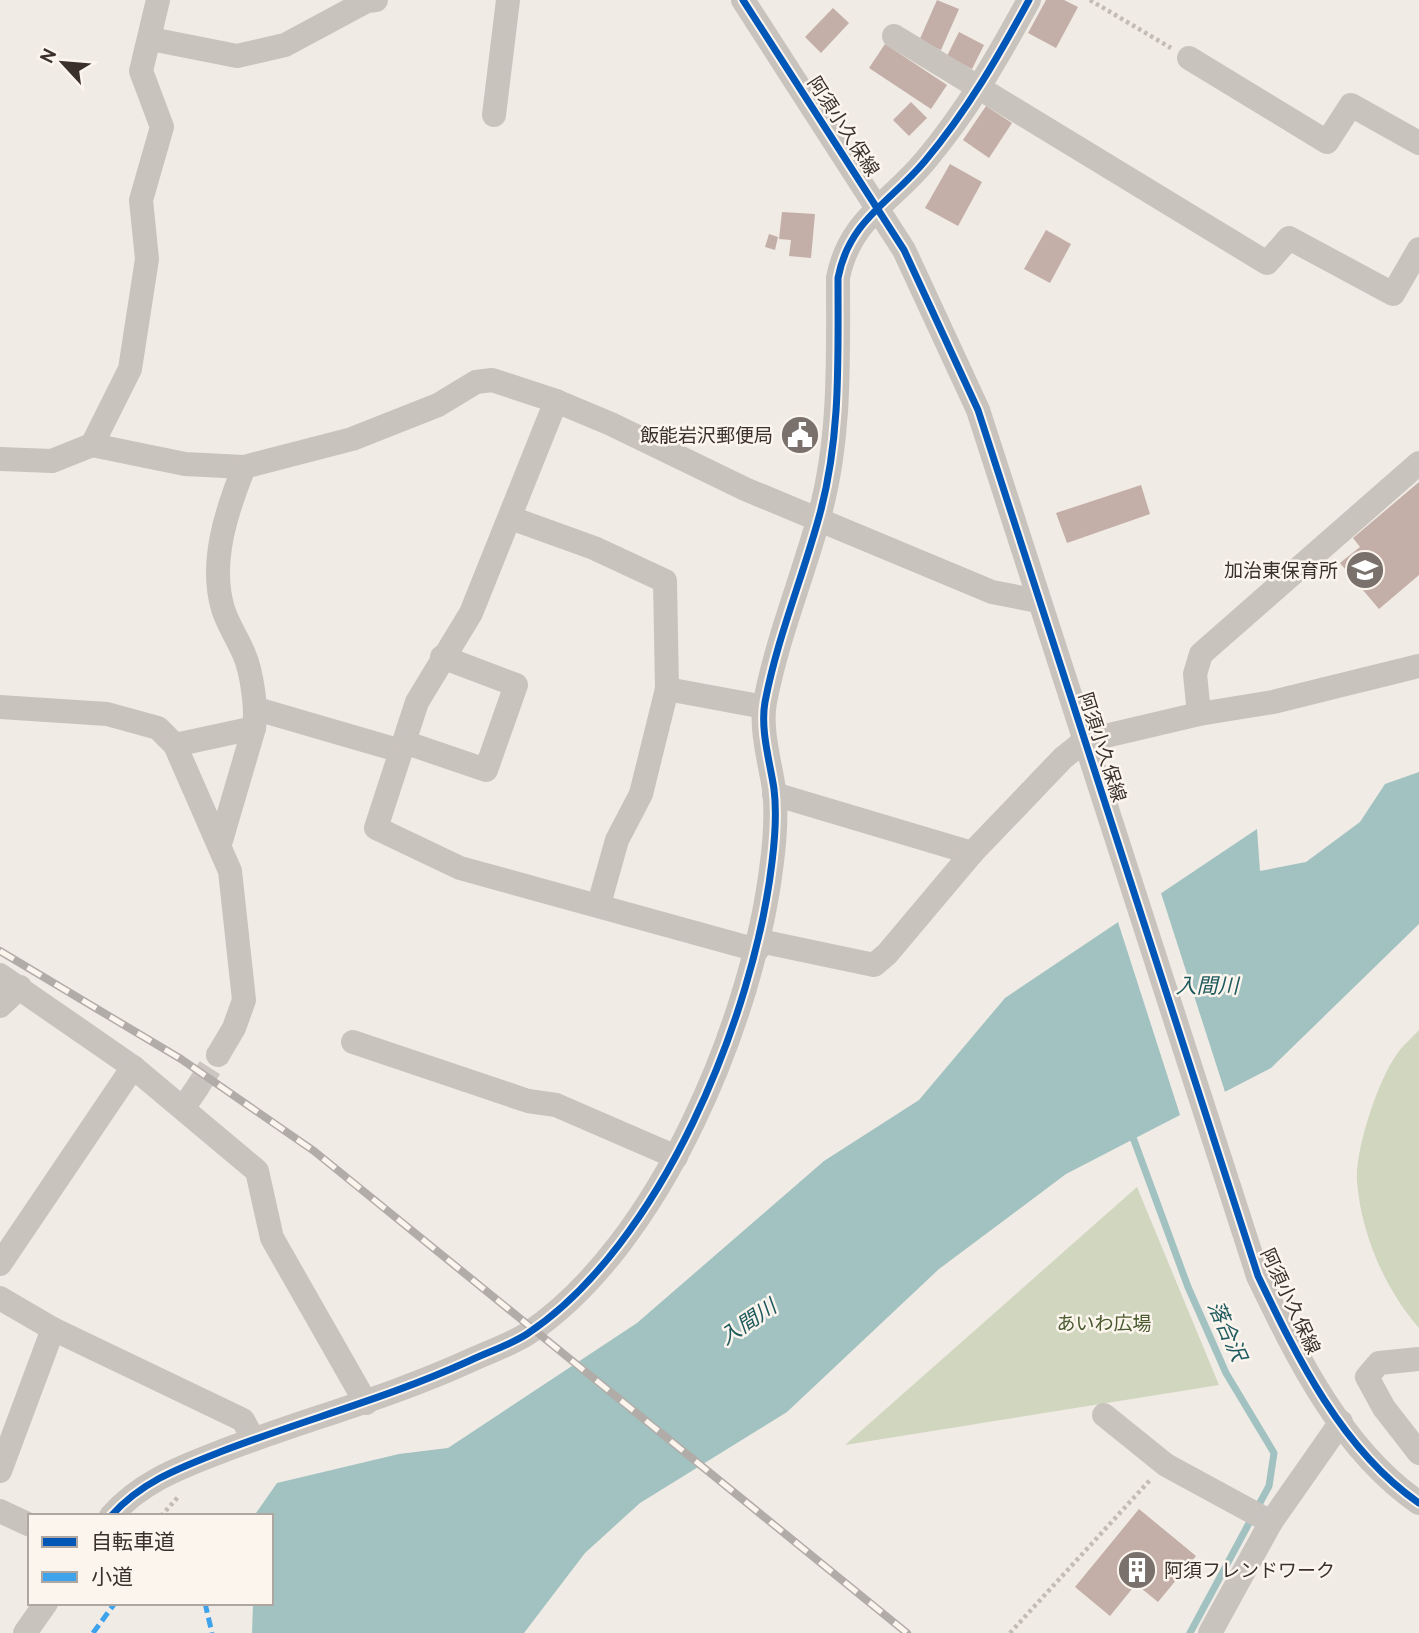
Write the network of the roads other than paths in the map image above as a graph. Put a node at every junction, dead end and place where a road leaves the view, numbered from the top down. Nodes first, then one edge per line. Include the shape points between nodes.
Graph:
1 (158, 0) edge
2 (508, 0) edge
3 (1029, 0) edge
4 (372, 1) edge
5 (754, 5) edge
6 (894, 36) dead end
7 (151, 39) junction
8 (1189, 58) road end
9 (982, 86) junction
10 (494, 115) dead end
11 (1419, 143) edge
12 (879, 208) junction
13 (1419, 249) edge
14 (556, 401) junction
15 (92, 445) junction
16 (0, 459) edge
17 (1419, 463) edge
18 (244, 467) junction
19 (819, 517) junction
20 (511, 518) junction
21 (1038, 601) junction
22 (442, 657) junction
23 (1419, 666) edge
24 (667, 689) junction
25 (764, 706) junction
26 (0, 707) edge
27 (1199, 714) junction
28 (255, 719) junction
29 (1084, 740) junction
30 (175, 745) junction
31 (402, 746) junction
32 (774, 794) junction
33 (220, 844) junction
34 (972, 853) junction
35 (599, 904) junction
36 (759, 945) junction
37 (10, 981) edge
38 (0, 1006) edge
39 (353, 1042) dead end
40 (218, 1055) tunnel mouth
41 (133, 1067) junction
42 (676, 1157) junction
43 (0, 1264) edge
44 (0, 1298) edge
45 (53, 1329) junction
46 (1419, 1359) edge
47 (366, 1403) junction
48 (1104, 1415) dead end
49 (1340, 1422) junction
50 (253, 1439) junction
51 (1419, 1452) edge
52 (0, 1471) edge
53 (1419, 1503) edge
54 (0, 1511) edge
55 (113, 1514) edge
56 (1260, 1517) junction
57 (28, 1524) edge
58 (45, 1605) edge
59 (25, 1633) edge
60 (1210, 1633) edge

1 - 7 street
2 - 10 street
3 - 9 street
4 - 7 street via 285,45 237,56
5 - 12 street, 阿須小久保線
6 - 9 street
7 - 15 street via 141,71 162,127 141,200 145,273 130,369
8 - 11 street via 1327,142 1351,106
9 - 12 street via 924,163
9 - 13 street via 1267,263 1289,239 1393,294
12 - 19 street via 853,234 838,278 835,440
12 - 21 street, 阿須小久保線 via 904,250 978,410
14 - 18 street via 484,380 438,405 352,439
14 - 19 street via 745,489
14 - 20 street
15 - 16 street via 52,461
15 - 18 street via 185,464
17 - 27 street via 1201,654 1195,674
18 - 28 street via 224,518 219,565 223,608 246,657
19 - 21 street via 992,592
19 - 25 street
20 - 22 street via 471,613
20 - 24 street via 594,548 664,581
21 - 29 street, 阿須小久保線
22 - 31 street via 417,702
22 - 31 street via 516,685 486,770
23 - 27 street via 1273,702
24 - 25 street
24 - 35 street via 641,794 617,840
25 - 32 street
26 - 30 street via 107,714 158,727
27 - 29 street
28 - 30 street
28 - 31 street
28 - 33 street
29 - 34 street
29 - 49 street, 阿須小久保線 via 1258,1276 1286,1335
30 - 33 street
31 - 35 street via 376,828 460,868
32 - 34 street
32 - 36 street via 773,860
33 - 40 street via 230,871 244,1000
34 - 36 street via 874,965
35 - 36 street
36 - 42 street via 722,1052
37 - 38 street
37 - 41 street
39 - 42 street via 528,1101 556,1105
41 - 43 street
41 - 47 street via 190,1097 257,1171 272,1238
42 - 47 street via 609,1258 562,1307 524,1336
44 - 45 street
45 - 50 street via 243,1420
45 - 52 street
46 - 51 street via 1379,1363 1367,1377 1384,1408
47 - 50 street
48 - 56 street via 1166,1465
49 - 53 street, 阿須小久保線 via 1385,1477
49 - 56 street
50 - 55 street via 149,1483
54 - 57 street
56 - 60 street
58 - 59 street

